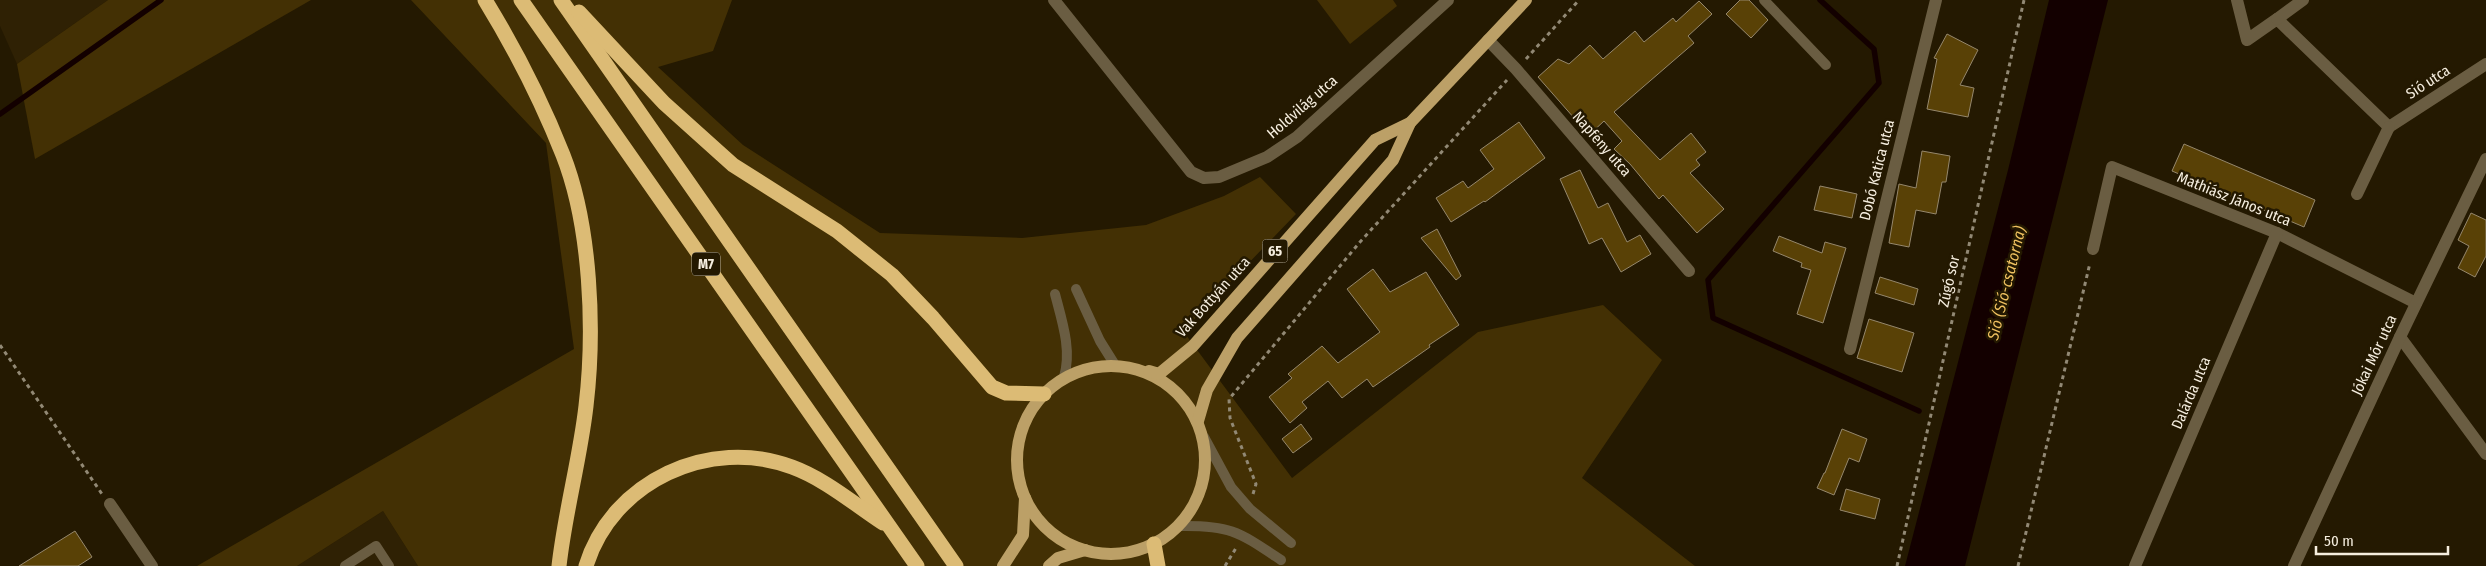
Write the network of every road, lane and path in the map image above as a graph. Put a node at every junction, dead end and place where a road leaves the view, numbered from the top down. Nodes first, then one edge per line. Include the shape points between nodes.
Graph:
1 (485, 0) edge
2 (521, 0) edge
3 (561, 0) edge
4 (567, 0) edge
5 (1054, 0) edge
6 (1448, 0) edge
7 (1526, 0) edge
8 (1579, 0) edge
9 (1764, 0) edge
10 (1936, 0) edge
11 (2024, 0) edge
12 (2237, 0) edge
13 (2303, 0) edge
14 (2277, 19) junction
15 (1488, 40) junction
16 (2486, 64) edge
17 (1826, 65) dead end
18 (1516, 69) junction
19 (1410, 123) junction
20 (2389, 127) junction
21 (2486, 159) edge
22 (2357, 194) dead end
23 (2277, 233) junction
24 (2093, 249) joint
25 (1689, 271) dead end
26 (1076, 289) dead end
27 (1055, 294) dead end
28 (2416, 304) junction
29 (2400, 337) junction
30 (0, 345) edge
31 (1850, 349) dead end
32 (1115, 365) junction
33 (1141, 370) junction
34 (1064, 377) junction
35 (1044, 394) junction
36 (1229, 399) dead end
37 (1198, 421) junction
38 (1204, 438) junction
39 (2486, 454) edge
40 (1025, 498) junction
41 (110, 504) joint
42 (1179, 526) junction
43 (890, 528) junction
44 (1291, 543) dead end
45 (1154, 544) junction
46 (1085, 550) junction
47 (1281, 560) dead end
48 (152, 566) edge
49 (345, 566) edge
50 (389, 566) edge
51 (559, 566) edge
52 (586, 566) edge
53 (917, 566) edge
54 (956, 566) edge
55 (1003, 566) edge
56 (1049, 566) edge
57 (1158, 566) edge
58 (1897, 566) edge
59 (2018, 566) edge
60 (2135, 566) edge
61 (2294, 566) edge

1 - 51 highway via 533,87 564,157 579,214 589,292 591,340 586,406
2 - 43 highway, M7
3 - 54 highway, M7
4 - 35 highway via 664,103 733,165 837,230 892,274 992,387 1006,393
5 - 6 street, Holdvilág utca via 1191,172 1204,178 1219,177 1268,157 1297,137
7 - 15 main road, Vak Bottyán utca / 65
8 - 18 path
9 - 17 lane
10 - 31 street, Dobó Katica utca
11 - 58 path, Zúgó sor
12 - 14 street via 2247,40
13 - 14 street
14 - 20 street
15 - 18 street, Napfény utca
15 - 19 main road, Vak Bottyán utca / 65
16 - 20 street, Sió utca
18 - 25 street, Napfény utca
18 - 36 path via 1360,242
19 - 33 main road, Vak Bottyán utca / 65 via 1375,140 1193,346 1159,374
19 - 37 main road, Vak Bottyán utca / 65 via 1393,160 1236,338 1207,390
20 - 22 street
21 - 28 street, Jókai Mór utca
23 - 24 street, Mathiász János utca via 2112,167
23 - 28 street, Mathiász János utca
23 - 60 street, Dalárda utca
24 - 59 path
26 - 32 lane via 1100,342
27 - 34 lane via 1068,362
28 - 29 street, Jókai Mór utca
29 - 39 street
29 - 61 street, Jókai Mór utca
30 - 41 path
32 - 33 main road, 65
32 - 34 main road, 65 via 1089,368
33 - 37 main road, 65 via 1164,381 1184,398
34 - 35 main road, 65
35 - 40 main road, 65 via 1027,417 1019,443 1018,471
37 - 38 main road, 65
38 - 42 main road, 65 via 1206,469 1200,492
38 - 44 lane via 1231,487
40 - 46 main road, 65 via 1043,525 1056,536
40 - 55 main road, 65 via 1023,535
41 - 48 street
42 - 45 main road, 65
42 - 47 lane via 1228,529
43 - 52 highway via 818,478 792,467 766,459 713,458 659,476 634,495 603,528
43 - 53 highway, M7
45 - 46 main road, 65 via 1116,554
45 - 57 highway
46 - 56 main road, 65 via 1058,558
49 - 50 lane via 376,546

